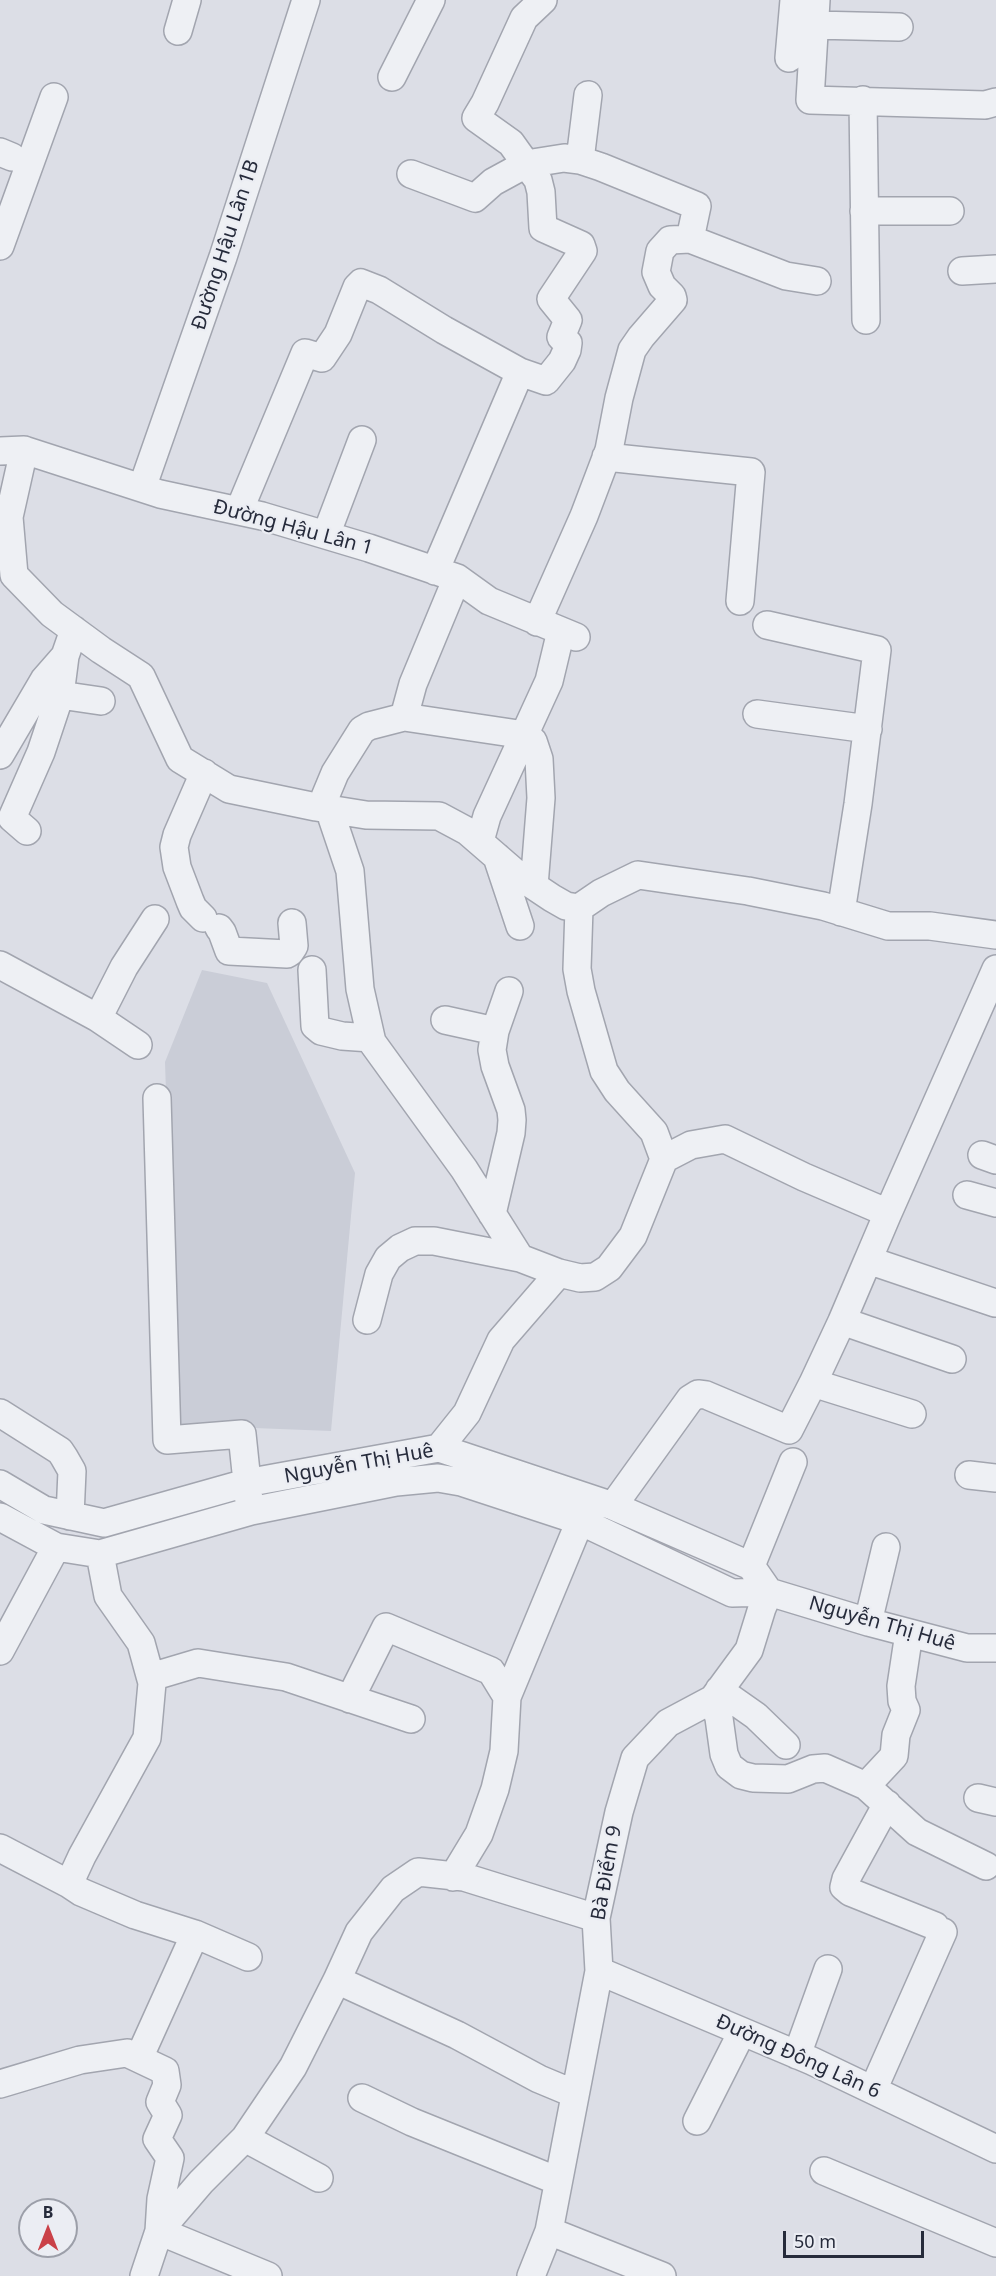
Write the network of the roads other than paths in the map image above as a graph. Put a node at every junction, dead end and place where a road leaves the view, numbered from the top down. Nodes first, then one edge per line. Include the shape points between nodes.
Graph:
1 (187, 0) edge
2 (306, 0) edge
3 (431, 0) edge
4 (543, 0) edge
5 (794, 0) edge
6 (815, 12) edge
7 (899, 27) dead end
8 (178, 31) dead end
9 (789, 58) dead end
10 (392, 76) dead end
11 (588, 95) dead end
12 (54, 97) dead end
13 (863, 100) junction
14 (996, 102) edge
15 (580, 160) junction
16 (525, 164) junction
17 (411, 174) dead end
18 (864, 211) junction
19 (950, 212) dead end
20 (690, 239) junction
21 (0, 246) edge
22 (996, 270) edge
23 (962, 271) dead end
24 (817, 281) dead end
25 (866, 320) dead end
26 (520, 372) junction
27 (362, 440) dead end
28 (12, 450) edge
29 (606, 458) junction
30 (142, 488) junction
31 (239, 511) junction
32 (326, 535) junction
33 (446, 574) junction
34 (740, 601) dead end
35 (767, 625) dead end
36 (74, 630) junction
37 (558, 630) junction
38 (65, 656) junction
39 (60, 695) junction
40 (101, 701) dead end
41 (757, 714) dead end
42 (404, 717) junction
43 (868, 729) junction
44 (525, 735) junction
45 (0, 755) edge
46 (204, 773) junction
47 (329, 810) junction
48 (27, 831) dead end
49 (489, 849) junction
50 (534, 886) junction
51 (579, 908) junction
52 (841, 912) junction
53 (156, 919) dead end
54 (292, 923) dead end
55 (520, 926) dead end
56 (996, 935) edge
57 (0, 964) edge
58 (996, 969) edge
59 (312, 970) dead end
60 (509, 991) dead end
61 (98, 1018) junction
62 (445, 1020) dead end
63 (495, 1030) junction
64 (371, 1038) junction
65 (138, 1045) dead end
66 (157, 1098) dead end
67 (664, 1159) junction
68 (967, 1194) dead end
69 (996, 1203) edge
70 (888, 1213) junction
71 (492, 1214) junction
72 (520, 1258) junction
73 (868, 1260) junction
74 (559, 1273) junction
75 (995, 1303) edge
76 (367, 1320) dead end
77 (842, 1321) junction
78 (952, 1359) dead end
79 (813, 1383) junction
80 (0, 1413) edge
81 (912, 1414) dead end
82 (439, 1448) junction
83 (792, 1462) dead end
84 (969, 1475) dead end
85 (996, 1478) edge
86 (246, 1483) junction
87 (0, 1484) edge
88 (613, 1506) junction
89 (251, 1511) junction
90 (70, 1516) junction
91 (0, 1517) edge
92 (580, 1521) junction
93 (56, 1547) junction
94 (886, 1547) dead end
95 (100, 1554) junction
96 (751, 1566) junction
97 (769, 1592) junction
98 (868, 1622) junction
99 (909, 1633) junction
100 (996, 1648) edge
101 (0, 1652) edge
102 (151, 1677) junction
103 (716, 1695) junction
104 (507, 1697) junction
105 (350, 1699) junction
106 (411, 1719) dead end
107 (786, 1745) dead end
108 (866, 1786) junction
109 (888, 1804) junction
110 (0, 1848) edge
111 (987, 1866) dead end
112 (453, 1877) junction
113 (69, 1884) junction
114 (596, 1918) junction
115 (195, 1934) junction
116 (248, 1957) dead end
117 (828, 1969) dead end
118 (598, 1971) junction
119 (337, 1980) junction
120 (742, 2032) junction
121 (796, 2055) junction
122 (139, 2058) junction
123 (0, 2084) edge
124 (873, 2090) junction
125 (575, 2094) junction
126 (362, 2098) dead end
127 (697, 2121) dead end
128 (245, 2138) junction
129 (996, 2149) edge
130 (824, 2171) dead end
131 (320, 2178) dead end
132 (558, 2181) junction
133 (159, 2231) junction
134 (549, 2231) junction
135 (996, 2243) edge
136 (144, 2276) edge
137 (268, 2276) edge
138 (531, 2276) edge
139 (662, 2276) edge

1 - 8 street
2 - 30 street, Đường Hậu Lân 1B via 223,257
3 - 10 street
4 - 16 street via 524,18 476,118 511,143
5 - 9 street
6 - 7 street
6 - 13 street via 810,100
11 - 15 street
12 - 21 street
13 - 14 street via 985,105
13 - 18 street
15 - 16 street via 564,158
15 - 20 street via 697,206
16 - 17 street via 475,198
16 - 26 street via 538,180 543,228 581,245 583,250 550,299 568,320 561,337 568,343 562,361 546,381
18 - 19 street
18 - 25 street
20 - 24 street via 786,276
20 - 29 street via 670,240 660,250 656,272 673,300 632,350
22 - 23 street
26 - 31 street via 380,290 361,284 322,358 305,353
26 - 33 street
27 - 32 street
28 - 30 street, Đường Hậu Lân 1
28 - 36 street via 9,517 14,575 52,614
29 - 34 street via 751,472
29 - 37 street via 584,516
30 - 31 street, Đường Hậu Lân 1
31 - 32 street, Đường Hậu Lân 1
32 - 33 street, Đường Hậu Lân 1
33 - 37 street, Đường Hậu Lân 1 via 489,601
33 - 42 street
35 - 43 street via 877,650
36 - 38 street
36 - 46 street via 141,676 180,759
37 - 44 street via 549,681
38 - 39 street
38 - 45 street via 44,680
39 - 40 street
39 - 48 street via 41,752 12,818
41 - 43 street
42 - 44 street
42 - 47 street via 362,730 327,790
43 - 52 street
44 - 49 street via 487,816
44 - 50 street via 533,741 538,759 541,798
46 - 47 street via 229,789
46 - 54 street via 174,847 177,867 193,908 222,932 229,951 287,954 294,946
47 - 49 street via 439,816
47 - 64 street via 350,871 360,989
49 - 50 street
49 - 55 street
50 - 51 street via 566,906
51 - 52 street via 638,875 748,891
51 - 67 street via 579,980 604,1071 654,1132
52 - 56 street via 888,926 930,926
53 - 61 street via 124,967
57 - 61 street
58 - 70 street
59 - 64 street via 315,1026 342,1036
60 - 63 street
61 - 65 street
62 - 63 street
63 - 71 street via 495,1066 512,1120
64 - 71 street
66 - 86 street via 167,1440 242,1434
67 - 70 street via 691,1145 725,1139
67 - 74 street via 633,1236 609,1268 595,1277
68 - 69 street
70 - 73 street
71 - 72 street
72 - 74 street
72 - 76 street via 434,1241 415,1241 387,1258
73 - 75 street
73 - 77 street
74 - 82 street via 501,1340 467,1413
77 - 78 street
77 - 79 street
79 - 81 street
79 - 88 street via 789,1430 698,1394 690,1399
80 - 90 street via 60,1451 72,1471
82 - 86 street, Nguyễn Thị Huê
82 - 88 street, Nguyễn Thị Huê
83 - 96 street
84 - 85 street
86 - 89 street
86 - 90 street, Nguyễn Thị Huê via 104,1523
87 - 90 street, Nguyễn Thị Huê via 44,1510
88 - 96 street, Nguyễn Thị Huê
89 - 92 street, Nguyễn Thị Huê via 396,1482 438,1478
89 - 95 street, Nguyễn Thị Huê
91 - 93 street, Nguyễn Thị Huê
92 - 97 street, Nguyễn Thị Huê via 732,1593
92 - 104 street
93 - 95 street, Nguyễn Thị Huê
93 - 101 street
94 - 98 street
95 - 102 street via 108,1596 141,1643
96 - 97 street
97 - 98 street, Nguyễn Thị Huê
97 - 103 street, Bà Điểm 9 via 749,1650
98 - 99 street, Nguyễn Thị Huê
99 - 100 street, Nguyễn Thị Huê via 967,1648
99 - 108 street via 901,1686 906,1710 896,1735 894,1756
102 - 105 street via 198,1663 286,1677
102 - 113 street via 147,1738
103 - 107 street via 756,1716
103 - 108 street via 723,1754 729,1766 741,1775 789,1779 813,1768 825,1768
103 - 114 street, Bà Điểm 9 via 668,1724 635,1758
104 - 105 street via 491,1671 386,1627
104 - 112 street via 504,1751 495,1789 479,1834
105 - 106 street
108 - 109 street
109 - 111 street via 917,1832
109 - 124 street via 844,1887 939,1929
110 - 113 street
112 - 114 street via 464,1877
112 - 119 street via 418,1872 393,1889 359,1932
113 - 115 street via 135,1915
114 - 118 street, Bà Điểm 9
115 - 116 street
115 - 122 street
117 - 121 street
118 - 120 street, Đường Đông Lân 6
118 - 125 street, Bà Điểm 9
119 - 125 street
119 - 128 street via 293,2067
120 - 121 street, Đường Đông Lân 6
120 - 127 street
121 - 124 street, Đường Đông Lân 6
122 - 123 street via 127,2053 80,2060
122 - 133 street via 165,2072 167,2085 160,2102 168,2115 157,2139 170,2158
124 - 129 street, Đường Đông Lân 6
125 - 132 street, Bà Điểm 9
126 - 132 street
128 - 131 street
128 - 133 street
130 - 135 street
132 - 134 street, Bà Điểm 9
133 - 136 street
133 - 137 street
134 - 138 street, Bà Điểm 9
134 - 139 street

